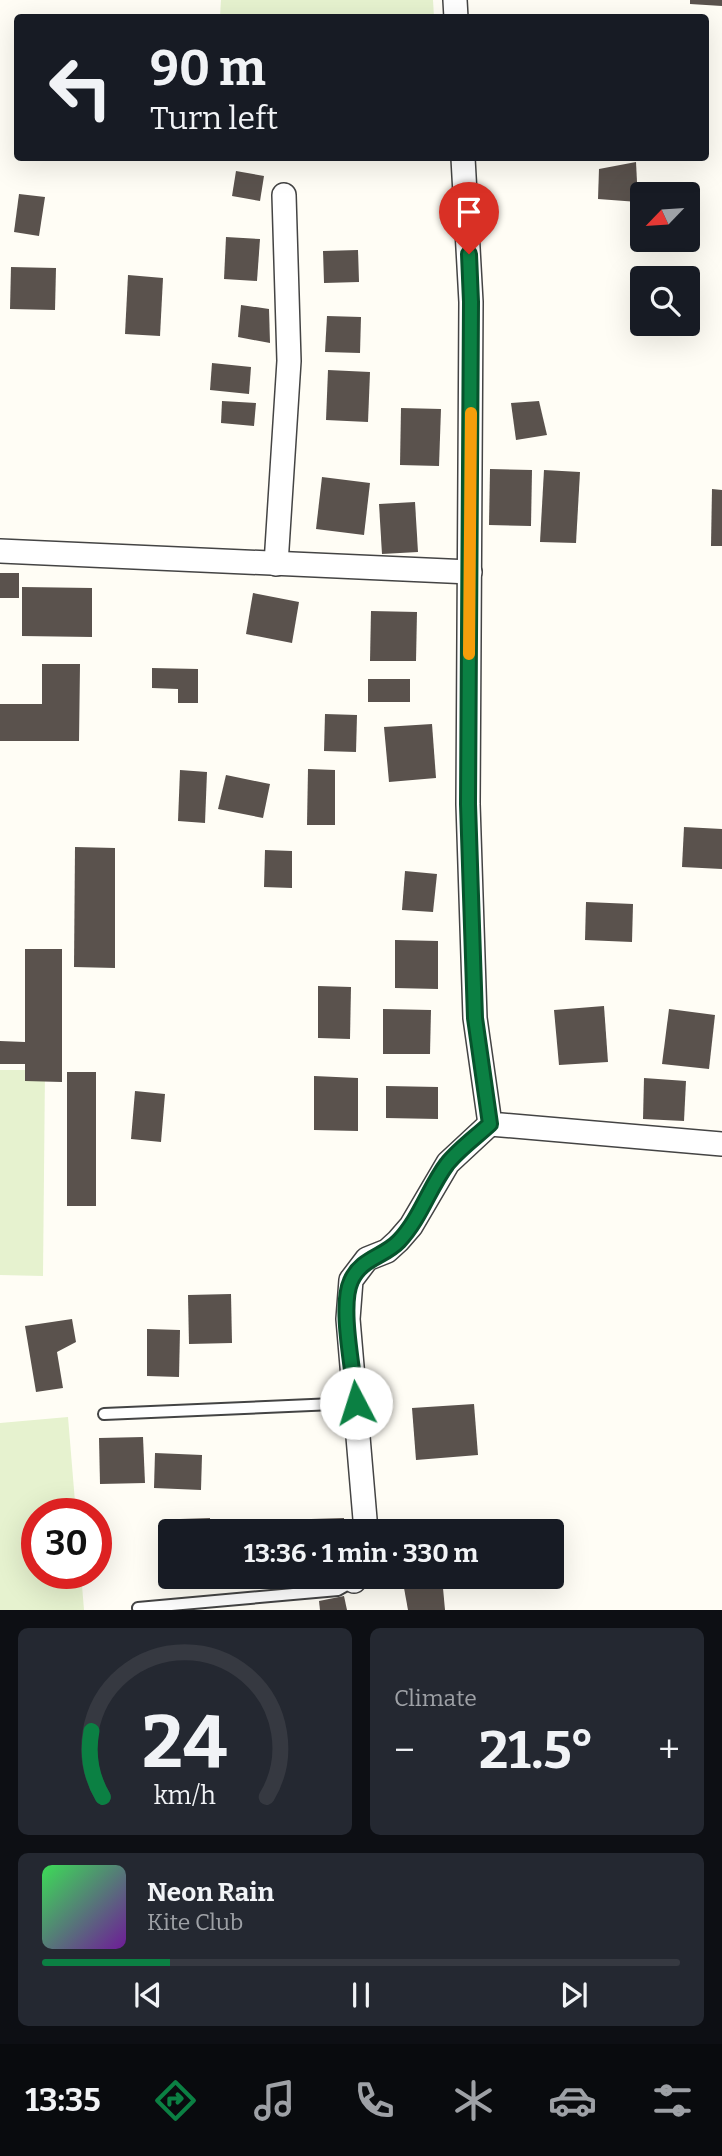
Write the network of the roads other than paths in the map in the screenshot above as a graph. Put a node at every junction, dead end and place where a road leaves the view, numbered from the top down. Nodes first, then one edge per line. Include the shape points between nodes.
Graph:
1 (463, 161) edge
2 (284, 195) dead end
3 (0, 551) edge
4 (276, 564) junction
5 (470, 572) junction
6 (490, 1124) junction
7 (722, 1144) edge
8 (356, 1403) junction
9 (104, 1414) dead end
10 (365, 1519) edge
11 (340, 1589) edge
12 (138, 1608) edge

1 - 5 street via 471,302
2 - 4 street via 289,361
3 - 4 street
4 - 5 street
5 - 6 street via 468,804 475,1018
6 - 7 street
6 - 8 street via 448,1163 398,1241 367,1259 351,1280 348,1319
8 - 9 lane
8 - 10 street
11 - 12 lane

